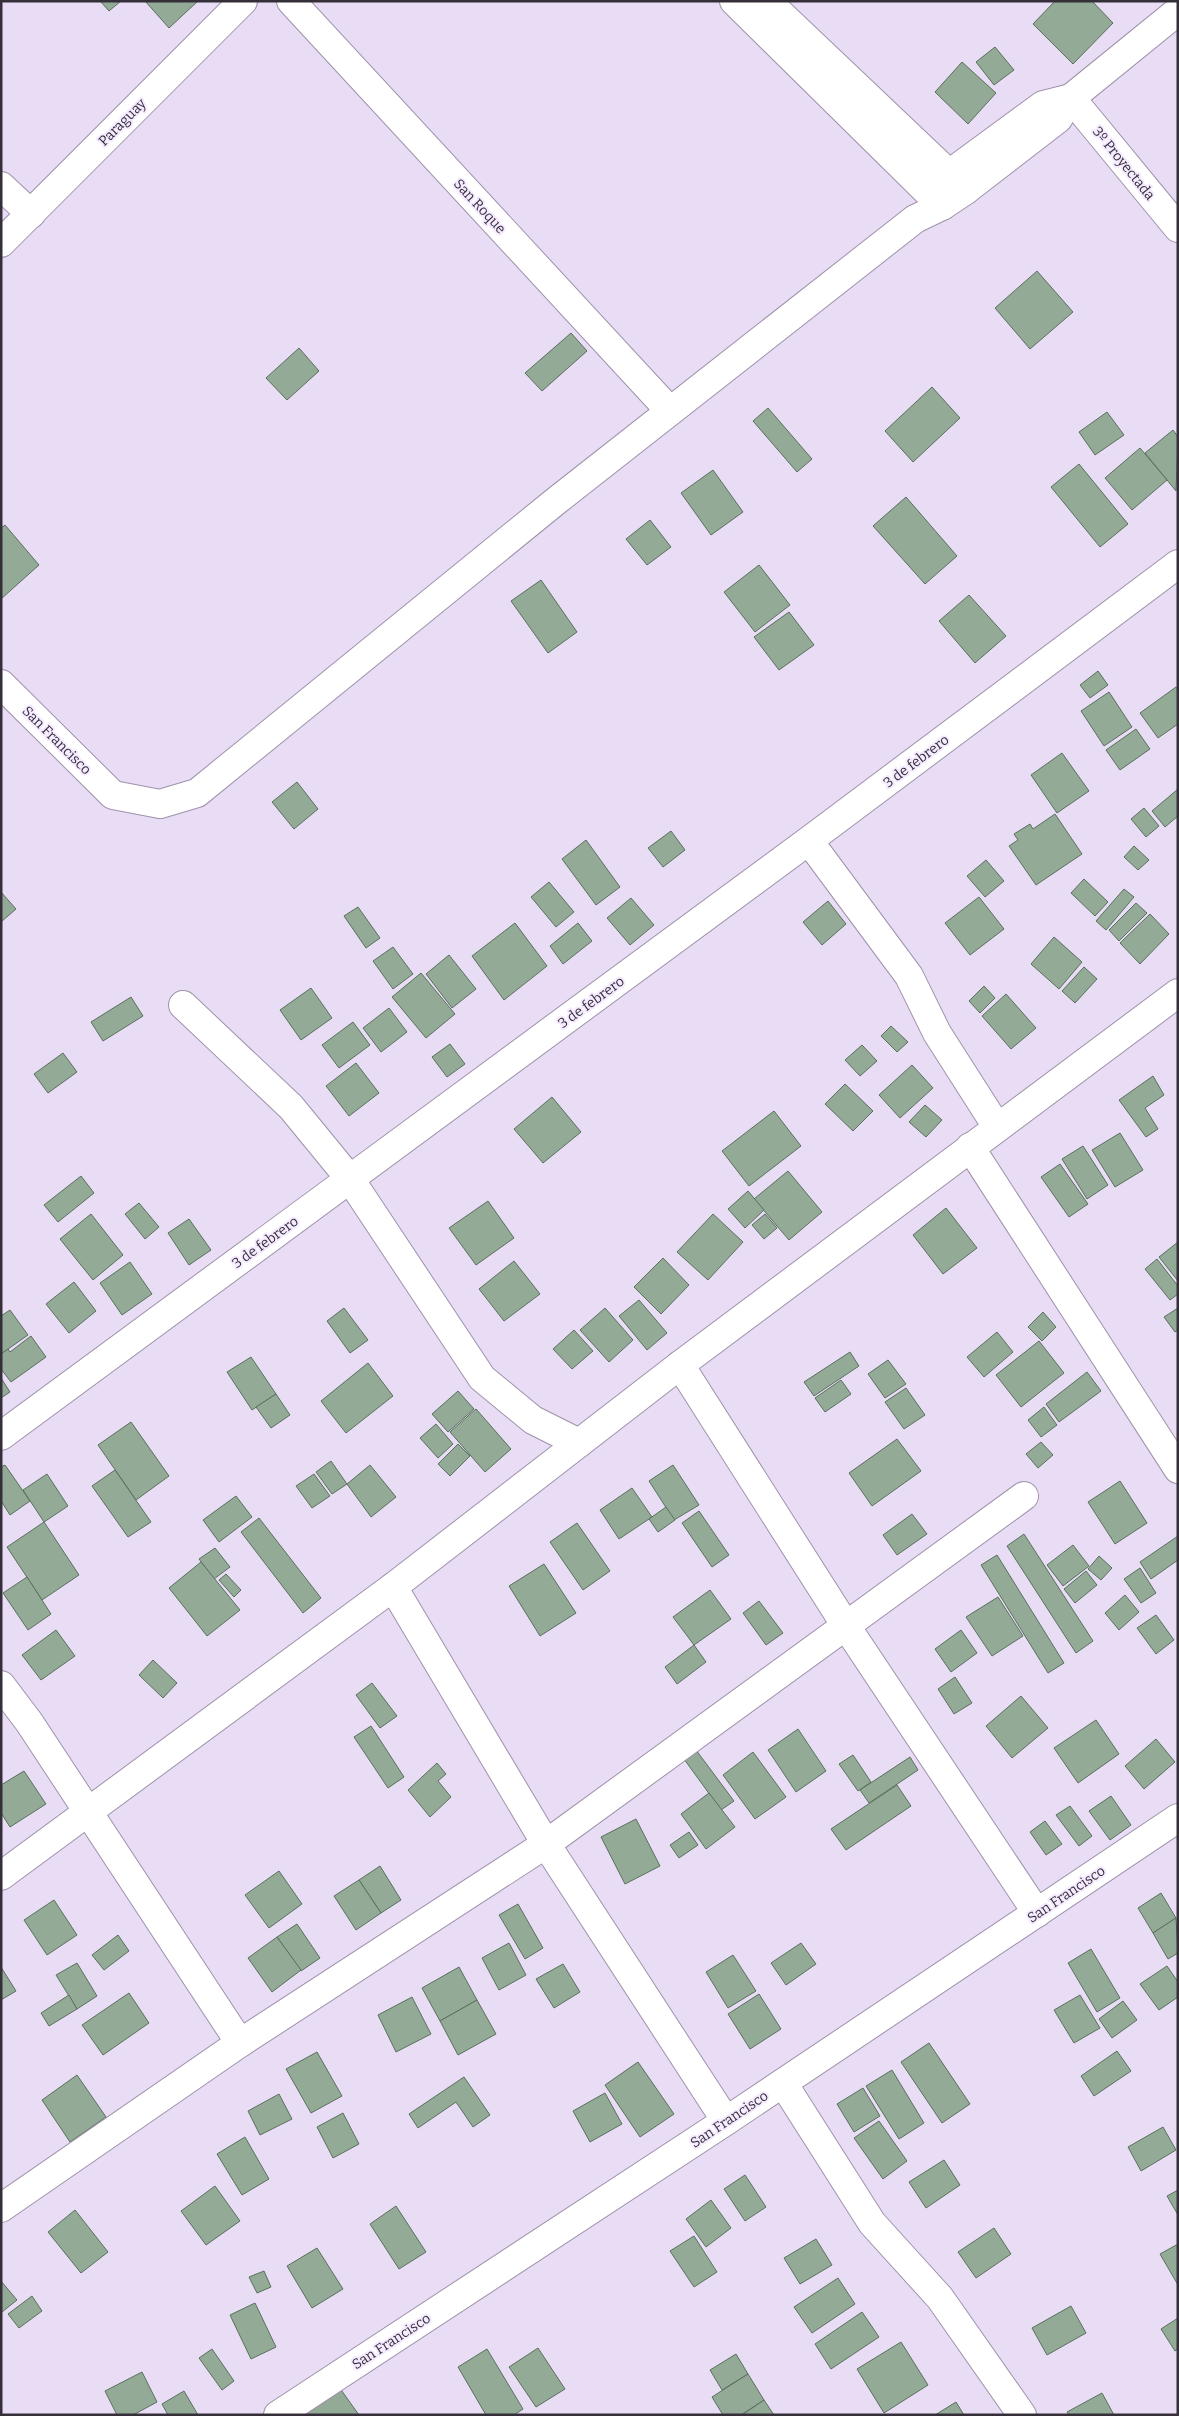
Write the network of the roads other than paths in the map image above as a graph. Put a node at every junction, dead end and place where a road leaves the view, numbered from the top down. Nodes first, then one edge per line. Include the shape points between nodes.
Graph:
1 (243, 1) edge
2 (291, 1) edge
3 (734, 1) edge
4 (767, 1) edge
5 (1178, 11) edge
6 (1071, 98) junction
7 (957, 182) junction
8 (1, 186) edge
9 (934, 198) junction
10 (31, 214) junction
11 (1178, 228) edge
12 (1, 243) edge
13 (670, 411) junction
14 (1178, 564) edge
15 (1, 684) edge
16 (809, 841) junction
17 (1178, 993) edge
18 (182, 1006) dead end
19 (997, 1127) junction
20 (970, 1146) junction
21 (350, 1179) junction
22 (680, 1365) junction
23 (1, 1436) edge
24 (579, 1443) junction
25 (1178, 1469) edge
26 (1024, 1496) dead end
27 (394, 1586) junction
28 (846, 1626) junction
29 (1, 1685) edge
30 (88, 1812) junction
31 (1178, 1818) edge
32 (546, 1844) junction
33 (1, 1876) edge
34 (1037, 1913) junction
35 (240, 2043) junction
36 (783, 2083) junction
37 (726, 2121) junction
38 (1, 2208) edge
39 (278, 2415) edge
40 (1022, 2415) edge

1 - 10 street, Paraguay
2 - 13 street, San Roque
3 - 9 street
4 - 7 street
5 - 6 street
6 - 7 street via 1043,105
6 - 11 street, 3º Proyectada
7 - 9 street
8 - 10 street
9 - 13 street via 915,219
10 - 12 street, Paraguay
13 - 15 street, San Francisco via 197,793 160,804 113,795
14 - 16 street, 3 de febrero
16 - 19 street via 910,976 937,1032
16 - 21 street, 3 de febrero
17 - 19 street
18 - 21 street via 291,1107
19 - 20 street
20 - 22 street
20 - 25 street
21 - 23 street, 3 de febrero
21 - 24 street via 482,1378 533,1420
22 - 24 street
22 - 28 street
24 - 27 street
26 - 28 street
27 - 30 street
27 - 32 street
28 - 32 street
28 - 34 street
29 - 30 street
30 - 33 street
30 - 35 street
31 - 34 street, San Francisco
32 - 35 street
32 - 37 street
34 - 36 street, San Francisco
35 - 38 street
36 - 37 street, San Francisco
36 - 40 street via 872,2223 940,2298
37 - 39 street, San Francisco

